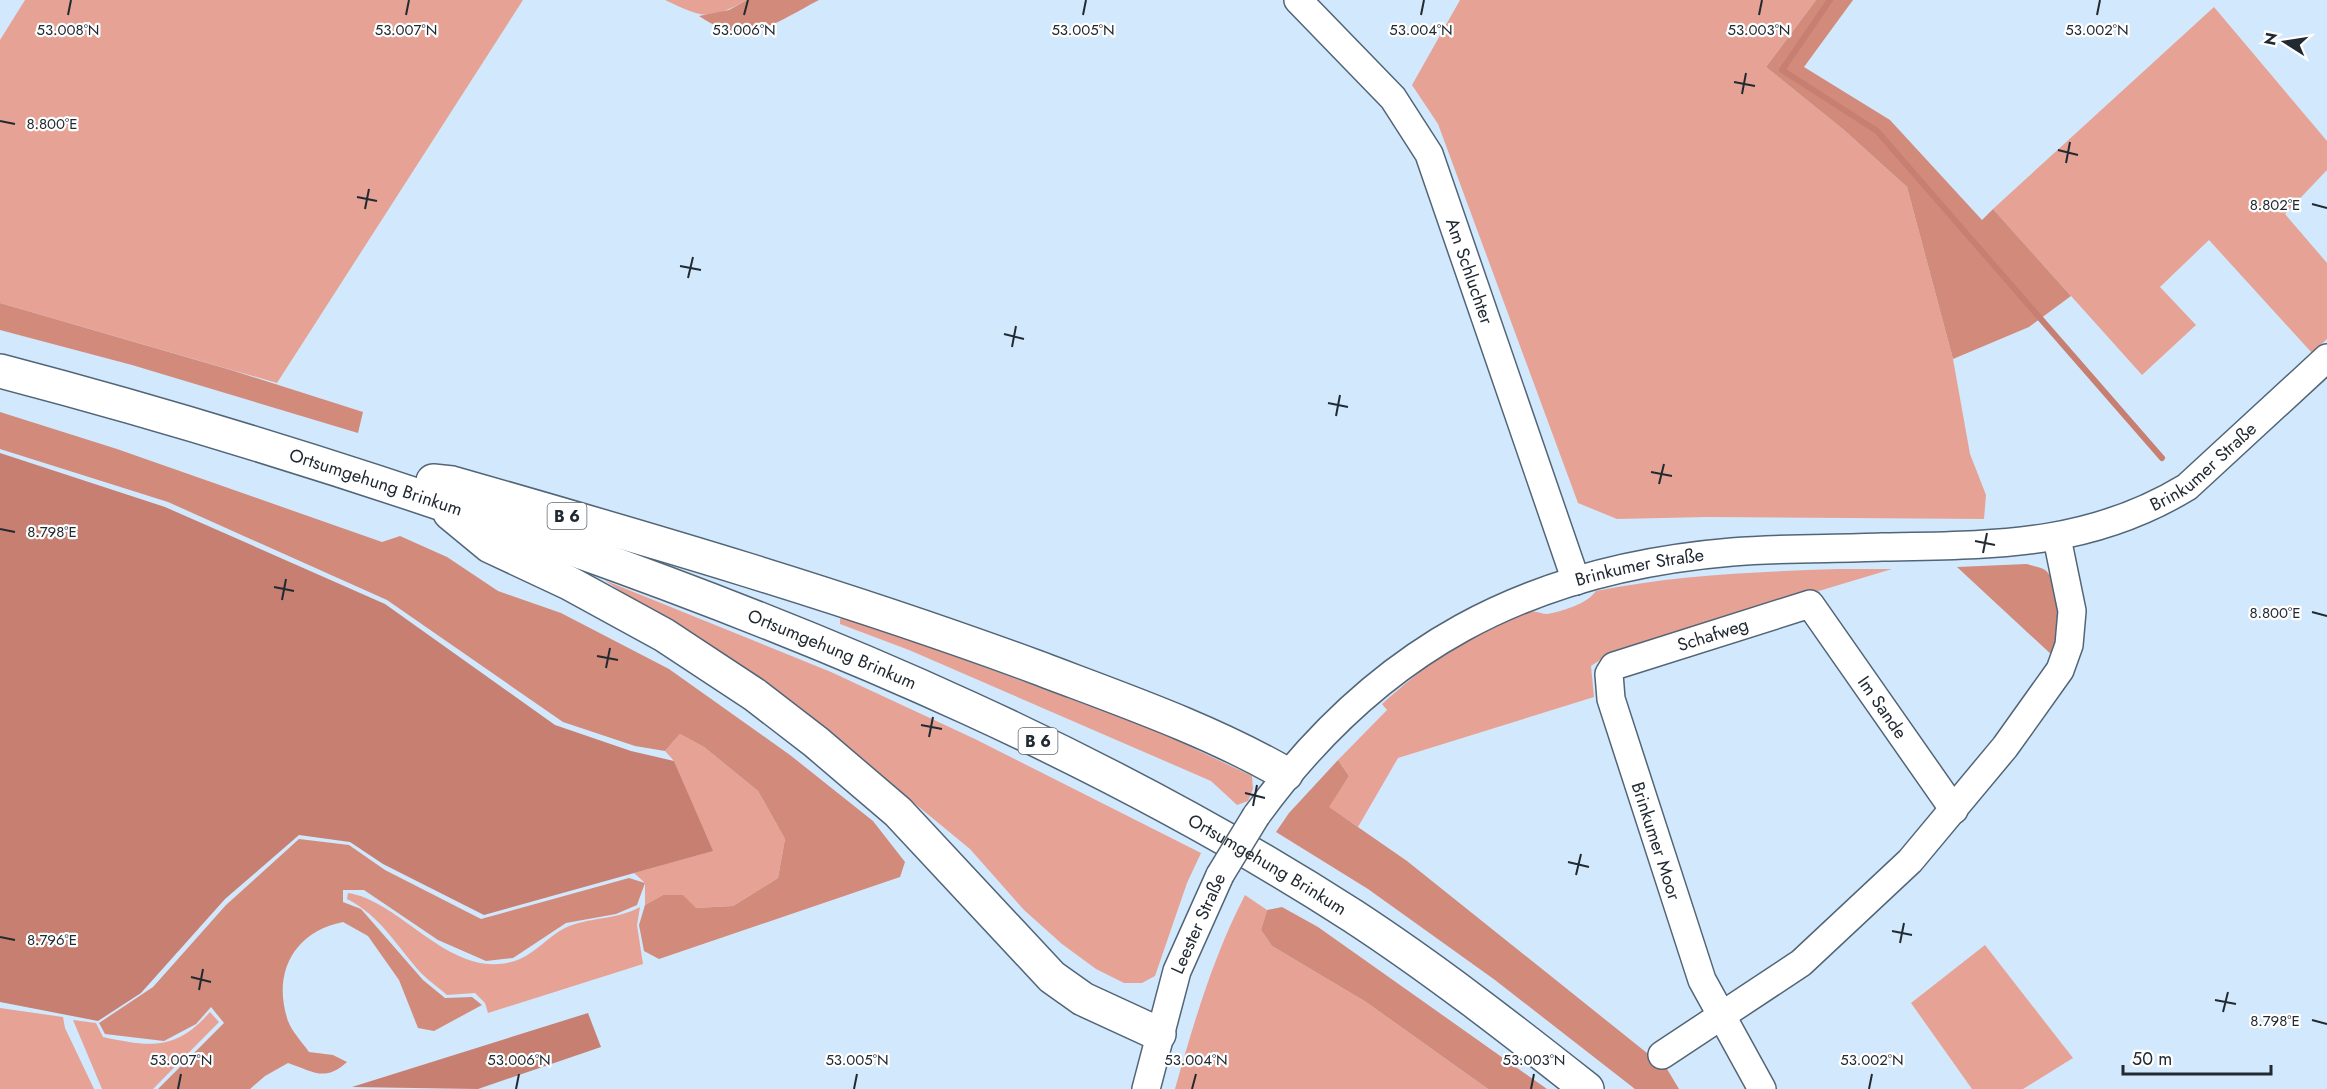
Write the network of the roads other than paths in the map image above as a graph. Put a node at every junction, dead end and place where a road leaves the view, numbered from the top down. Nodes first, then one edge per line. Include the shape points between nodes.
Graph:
1 (1298, 0) edge
2 (2327, 358) edge
3 (0, 371) edge
4 (368, 477) junction
5 (433, 499) junction
6 (2057, 538) junction
7 (1576, 581) junction
8 (1810, 604) joint
9 (1617, 665) joint
10 (1286, 774) junction
11 (1954, 810) junction
12 (1723, 1016) junction
13 (1159, 1034) junction
14 (1662, 1055) dead end
15 (1146, 1089) edge
16 (1587, 1089) edge
17 (1762, 1089) edge

1 - 7 street, Am Schluchter via 1393,98 1429,153
2 - 6 street, Brinkumer Straße via 2187,488 2106,525
3 - 4 highway, Ortsumgehung Brinkum / B 6 via 198,424
4 - 5 highway, Ortsumgehung Brinkum / B 6
4 - 10 highway, B 6 via 452,483 763,574 945,633 1123,700 1252,754
5 - 13 highway, B 6 via 490,546 656,630 755,695 898,812 1052,977 1092,1003
5 - 16 highway, Ortsumgehung Brinkum / B 6 via 732,607 858,660 1047,746 1184,816 1355,918
6 - 7 street, Brinkumer Straße via 1997,545 1731,552 1624,568
6 - 11 street via 2072,611 2069,645 2060,670
7 - 10 street, Brinkumer Straße via 1510,603 1431,644 1353,705
8 - 9 street, Schafweg
8 - 11 street, Im Sande
9 - 12 street, Brinkumer Moor via 1609,674 1611,699 1702,980
10 - 13 street, Leester Straße, bridge via 1220,875 1185,948
11 - 12 street via 1910,861 1801,963
12 - 14 street
12 - 17 street, Brinkumer Moor
13 - 15 street, Leester Straße

